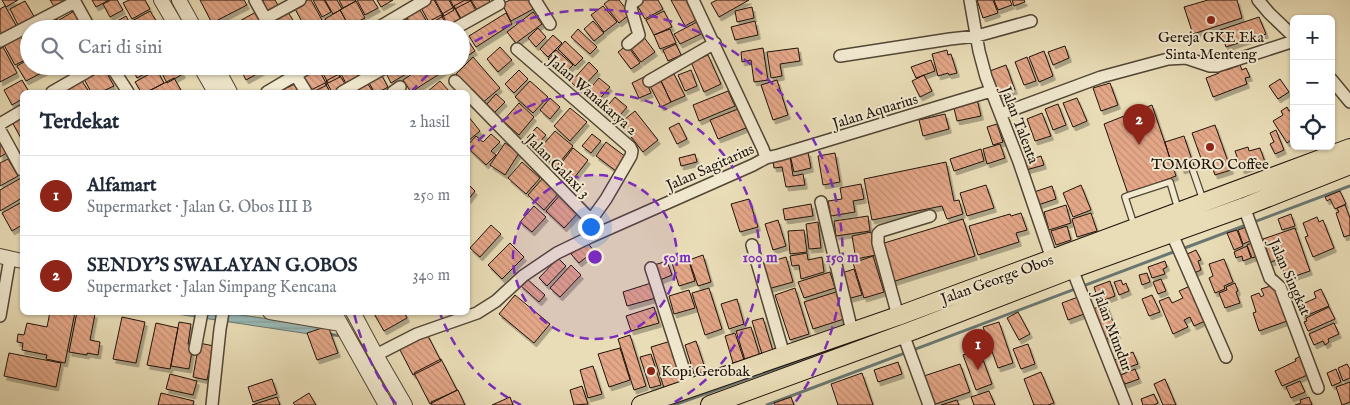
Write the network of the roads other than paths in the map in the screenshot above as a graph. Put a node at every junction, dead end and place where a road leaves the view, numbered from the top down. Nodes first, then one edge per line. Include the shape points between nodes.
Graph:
1 (161, 0) edge
2 (179, 0) edge
3 (254, 0) edge
4 (300, 0) edge
5 (426, 0) edge
6 (535, 0) edge
7 (637, 0) edge
8 (694, 0) edge
9 (970, 0) edge
10 (1258, 0) edge
11 (75, 1) edge
12 (499, 4) dead end
13 (39, 20) edge
14 (85, 20) edge
15 (173, 20) edge
16 (190, 20) edge
17 (266, 20) edge
18 (273, 20) edge
19 (392, 20) edge
20 (470, 20) edge
21 (1031, 21) dead end
22 (550, 24) dead end
23 (20, 30) edge
24 (1290, 33) edge
25 (977, 36) junction
26 (0, 41) edge
27 (1290, 42) edge
28 (715, 43) junction
29 (628, 44) dead end
30 (517, 49) dead end
31 (840, 56) dead end
32 (82, 75) edge
33 (117, 75) edge
34 (288, 75) edge
35 (295, 75) edge
36 (372, 75) edge
37 (216, 80) edge
38 (455, 81) dead end
39 (649, 81) dead end
40 (1335, 83) edge
41 (58, 90) edge
42 (127, 90) edge
43 (228, 90) edge
44 (269, 90) edge
45 (305, 90) edge
46 (346, 90) edge
47 (464, 90) edge
48 (991, 91) junction
49 (470, 96) edge
50 (1350, 102) edge
51 (20, 112) edge
52 (1000, 114) junction
53 (0, 124) edge
54 (0, 130) edge
55 (1350, 148) edge
56 (766, 158) junction
57 (1350, 165) edge
58 (20, 166) edge
59 (1194, 171) dead end
60 (821, 202) dead end
61 (1203, 202) junction
62 (1244, 207) junction
63 (1178, 212) junction
64 (930, 216) dead end
65 (590, 220) junction
66 (1134, 227) junction
67 (1172, 234) junction
68 (590, 237) junction
69 (752, 245) dead end
70 (1052, 259) junction
71 (10, 260) edge
72 (652, 268) dead end
73 (1072, 269) junction
74 (202, 315) edge
75 (223, 315) edge
76 (304, 315) edge
77 (355, 315) edge
78 (0, 316) edge
79 (898, 316) junction
80 (337, 318) edge
81 (872, 324) junction
82 (852, 331) junction
83 (903, 334) junction
84 (880, 342) junction
85 (195, 349) dead end
86 (376, 355) junction
87 (784, 355) junction
88 (1226, 357) dead end
89 (1318, 388) dead end
90 (690, 389) junction
91 (212, 405) edge
92 (386, 405) edge
93 (405, 405) edge
94 (641, 405) edge
95 (710, 405) edge
96 (928, 405) edge
97 (1126, 405) edge

1 - 15 street
2 - 16 street
3 - 17 street
4 - 18 street
5 - 19 street
6 - 22 street
7 - 29 street via 631,8 639,35
8 - 28 street, Jalan Sagitarius
9 - 25 street, Jalan Talenta
10 - 24 street
11 - 13 street
11 - 14 street
12 - 20 street
21 - 25 street
23 - 26 street
25 - 31 street
25 - 48 street, Jalan Talenta
27 - 52 street via 1217,66 1186,58 1168,58 1101,77
28 - 39 street
28 - 56 street, Jalan Sagitarius
30 - 65 street, Jalan Wanakarya 2 via 632,151 606,199
32 - 41 street
33 - 42 street
34 - 44 street
35 - 45 street
36 - 46 street
37 - 43 street
38 - 47 street, Jalan Galaxi 3
40 - 50 street
48 - 52 street, Jalan Talenta
48 - 56 street, Jalan Aquarius
49 - 65 street, Jalan Galaxi 3
51 - 53 street
52 - 70 street, Jalan Talenta
54 - 58 street
55 - 61 main road, Jalan George Obos
56 - 68 street, Jalan Sagitarius
57 - 62 main road, Jalan George Obos
59 - 61 lane
60 - 82 street
61 - 63 main road, Jalan George Obos
62 - 67 main road, Jalan George Obos
62 - 89 street, Jalan Singkat via 1270,278 1280,287
63 - 66 main road, Jalan George Obos
63 - 66 lane via 1170,182 1130,195 1125,197
64 - 79 street via 881,230 878,234
65 - 68 street, Jalan Galaxi 3
66 - 70 main road, Jalan George Obos
67 - 73 main road, Jalan George Obos
67 - 88 street
68 - 86 street via 557,253 477,313 417,334
69 - 87 street
70 - 79 main road, Jalan George Obos
71 - 78 street
72 - 90 street
73 - 83 main road, Jalan George Obos
73 - 97 street, Jalan Mundur
74 - 85 street
75 - 91 street
76 - 80 street
77 - 86 street
79 - 81 main road, Jalan George Obos
80 - 92 street
81 - 82 main road, Jalan George Obos
81 - 84 main road
82 - 87 main road, Jalan George Obos
83 - 84 main road, Jalan George Obos
83 - 96 street
84 - 95 main road, Jalan George Obos
86 - 93 street
87 - 90 main road, Jalan George Obos
90 - 94 main road, Jalan George Obos

